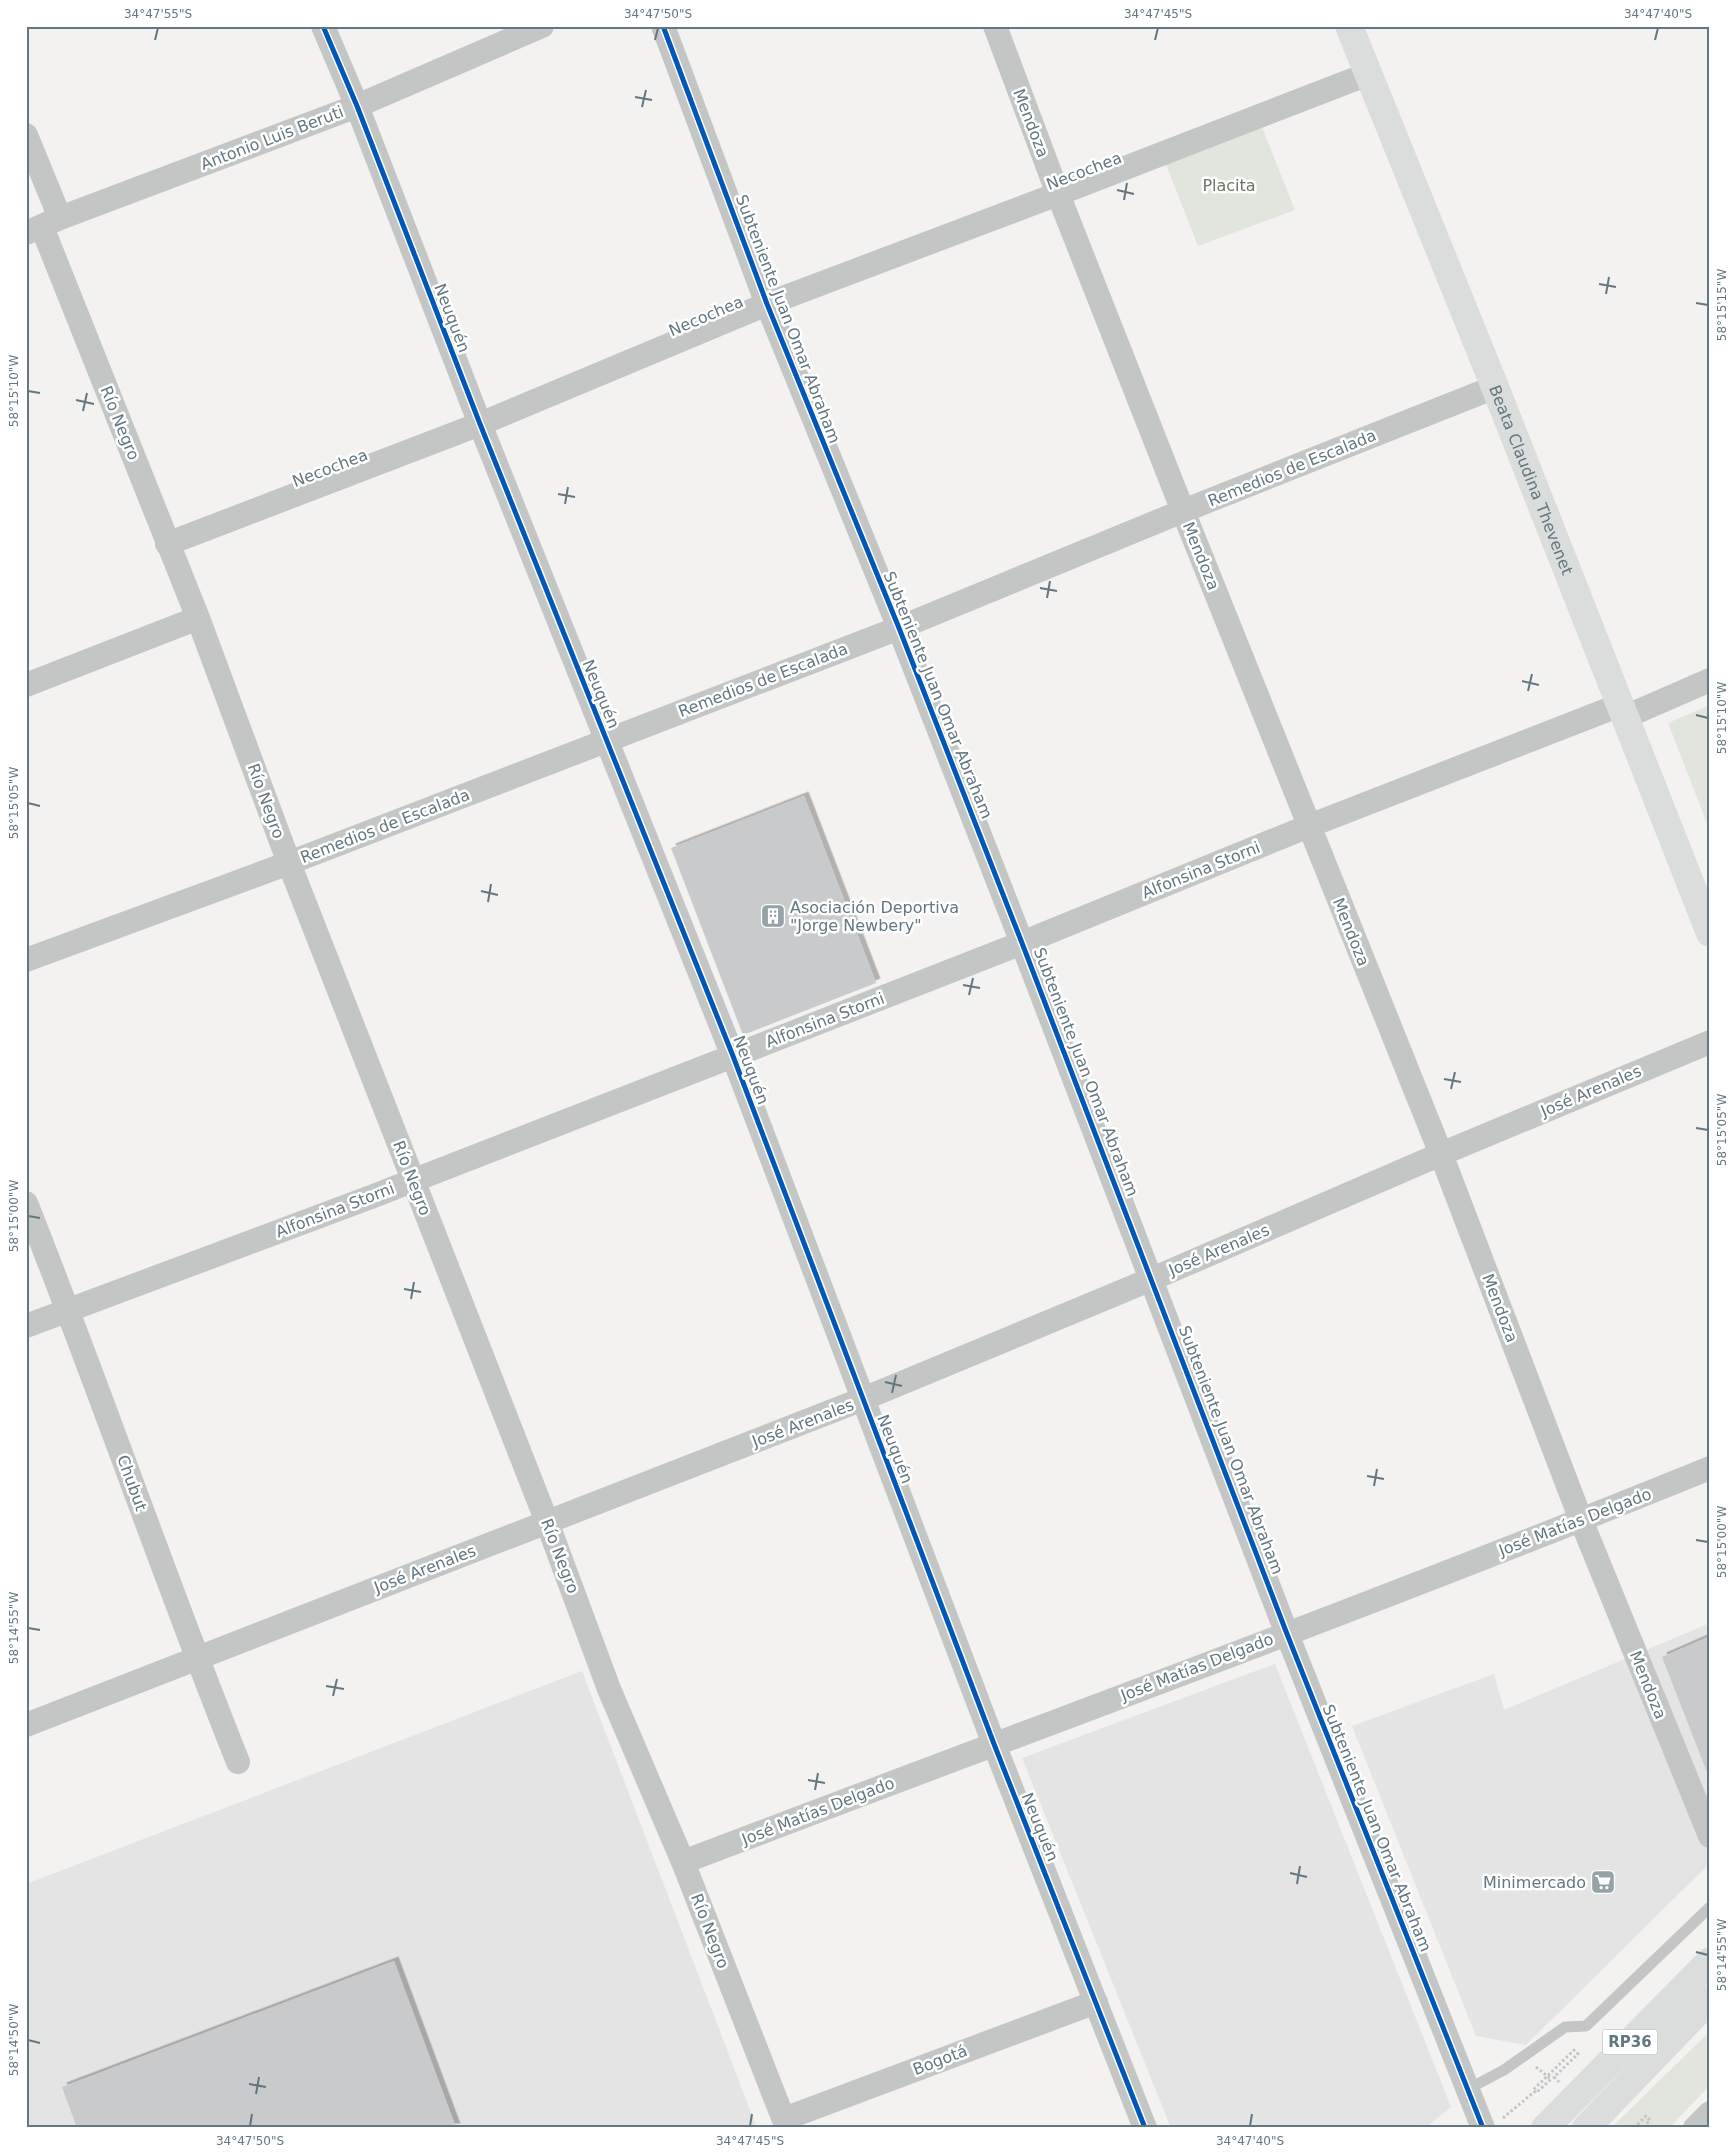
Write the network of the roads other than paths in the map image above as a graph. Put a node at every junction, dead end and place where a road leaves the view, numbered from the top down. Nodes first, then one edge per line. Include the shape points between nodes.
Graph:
1 (323, 26) edge
2 (542, 26) edge
3 (663, 26) edge
4 (995, 26) edge
5 (1349, 26) edge
6 (1368, 74) junction
7 (357, 106) junction
8 (26, 135) edge
9 (1058, 194) junction
10 (43, 226) edge
11 (767, 304) junction
12 (1495, 387) junction
13 (480, 424) junction
14 (1183, 511) junction
15 (168, 544) junction
16 (198, 618) junction
17 (899, 628) junction
18 (1710, 680) edge
19 (26, 685) edge
20 (1622, 711) junction
21 (606, 740) junction
22 (1309, 826) junction
23 (290, 863) junction
24 (1710, 933) edge
25 (1022, 942) junction
26 (26, 960) edge
27 (1710, 1042) edge
28 (733, 1056) junction
29 (1441, 1154) junction
30 (412, 1180) junction
31 (26, 1203) edge
32 (1152, 1279) junction
33 (69, 1310) junction
34 (26, 1326) edge
35 (863, 1399) junction
36 (1710, 1468) edge
37 (1581, 1520) junction
38 (547, 1522) junction
39 (1287, 1634) junction
40 (197, 1659) junction
41 (26, 1725) edge
42 (994, 1744) junction
43 (238, 1762) dead end
44 (1710, 1836) edge
45 (683, 1862) junction
46 (1710, 1907) edge
47 (1710, 1961) edge
48 (1710, 1999) edge
49 (1096, 2002) junction
50 (1710, 2012) edge
51 (1641, 2071) junction
52 (1468, 2089) junction
53 (1710, 2113) edge
54 (785, 2123) edge
55 (1481, 2123) edge
56 (1145, 2128) edge
57 (1545, 2128) edge
58 (1586, 2128) edge
59 (1695, 2128) edge

1 - 7 street, Neuquén
2 - 7 street, Antonio Luis Beruti
3 - 11 street, Subteniente Juan Omar Abraham
4 - 9 street, Mendoza
5 - 6 main road, Beata Claudina Thevenet
6 - 9 street, Necochea
6 - 12 main road, Beata Claudina Thevenet
7 - 10 street, Antonio Luis Beruti
7 - 13 street, Neuquén
8 - 10 street, Río Negro
9 - 11 street, Necochea
9 - 14 street, Mendoza
10 - 15 street, Río Negro
11 - 13 street, Necochea
11 - 17 street, Subteniente Juan Omar Abraham
12 - 14 street, Remedios de Escalada
12 - 20 main road, Beata Claudina Thevenet
13 - 15 street, Necochea
13 - 21 street, Neuquén
14 - 17 street, Remedios de Escalada
14 - 22 street, Mendoza
15 - 16 street, Río Negro
16 - 19 street
16 - 23 street, Río Negro
17 - 21 street, Remedios de Escalada
17 - 25 street, Subteniente Juan Omar Abraham
18 - 20 street, Alfonsina Storni
20 - 22 street, Alfonsina Storni
20 - 24 main road, Beata Claudina Thevenet
21 - 23 street, Remedios de Escalada
21 - 28 street, Neuquén
22 - 25 street, Alfonsina Storni
22 - 29 street, Mendoza
23 - 26 street, Remedios de Escalada
23 - 30 street, Río Negro
25 - 28 street, Alfonsina Storni
25 - 32 street, Subteniente Juan Omar Abraham
27 - 29 street, José Arenales
28 - 30 street, Alfonsina Storni
28 - 35 street, Neuquén
29 - 32 street, José Arenales
29 - 37 street, Mendoza
30 - 33 street, Alfonsina Storni
30 - 38 street, Río Negro
31 - 33 street, Chubut
32 - 35 street, José Arenales
32 - 39 street, Subteniente Juan Omar Abraham
33 - 34 street, Alfonsina Storni
33 - 40 street, Chubut
35 - 38 street, José Arenales
35 - 42 street, Neuquén
36 - 37 street, José Matías Delgado
37 - 39 street, José Matías Delgado
37 - 44 street, Mendoza
38 - 40 street, José Arenales
38 - 45 street, Río Negro via 610,1689
39 - 42 street, José Matías Delgado
39 - 52 street, Subteniente Juan Omar Abraham
40 - 41 street, José Arenales
40 - 43 street, Chubut
42 - 45 street, José Matías Delgado
42 - 49 street, Neuquén
45 - 54 street, Río Negro
46 - 52 lane via 1586,2026 1565,2027 1510,2066
47 - 57 main road, RP36
48 - 51 main road, RP36
49 - 54 street, Bogotá
49 - 56 street, Neuquén
50 - 51 main road
51 - 58 main road, RP36
52 - 55 street, Subteniente Juan Omar Abraham
53 - 59 street

